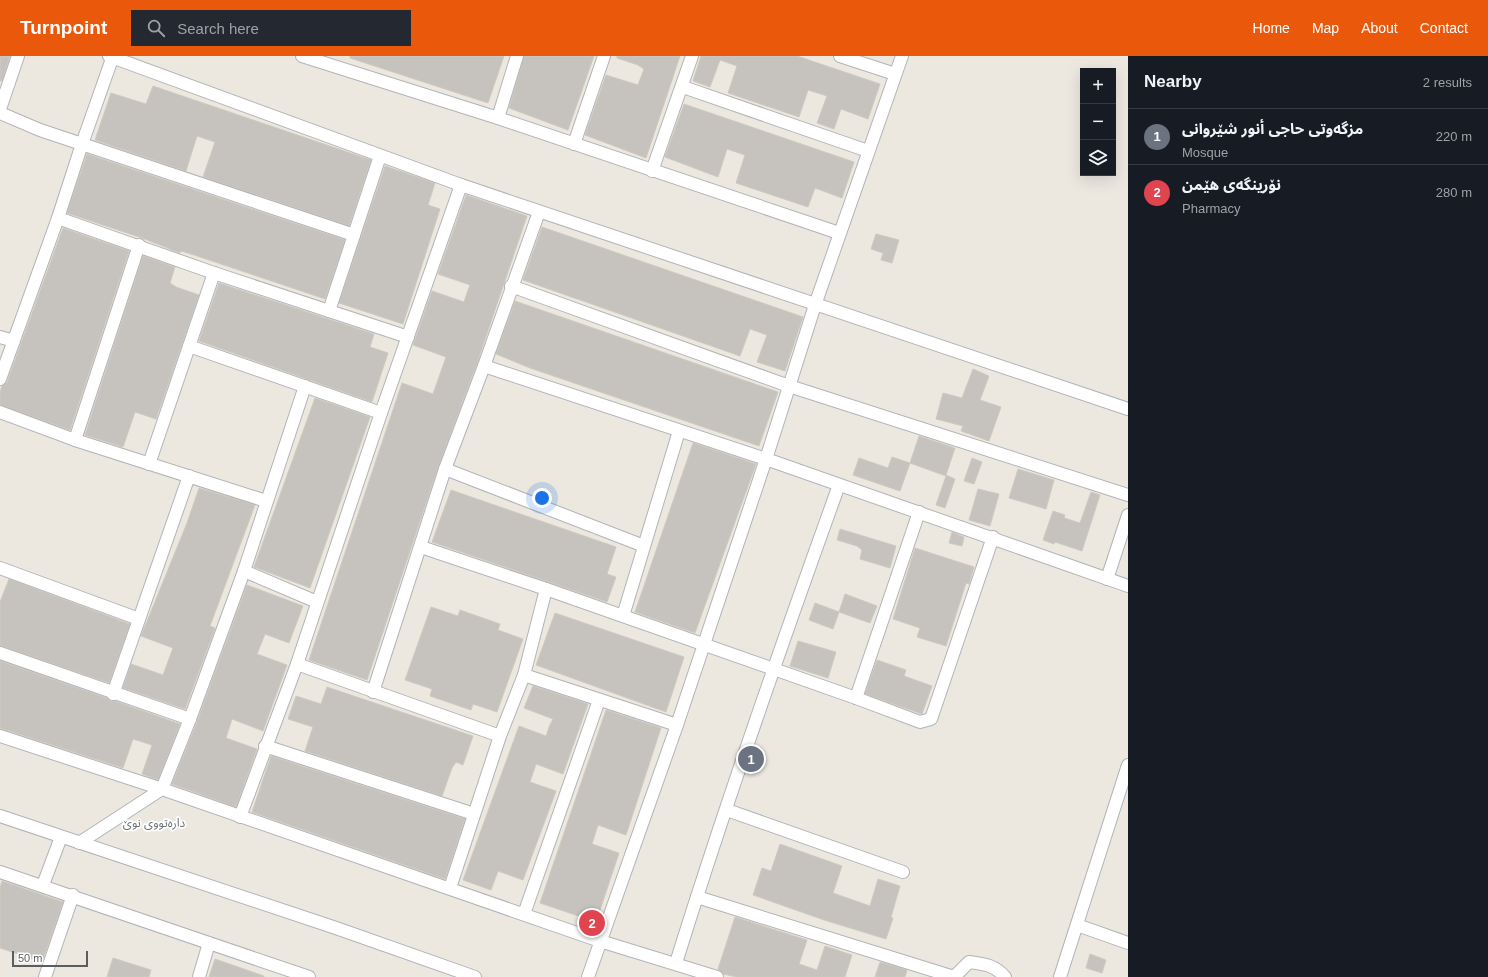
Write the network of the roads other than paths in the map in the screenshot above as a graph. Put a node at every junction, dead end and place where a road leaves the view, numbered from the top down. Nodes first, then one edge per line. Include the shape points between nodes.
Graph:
1 (18, 56) edge
2 (112, 56) edge
3 (302, 56) edge
4 (517, 56) edge
5 (604, 56) edge
6 (692, 56) edge
7 (840, 56) edge
8 (902, 56) edge
9 (895, 74) junction
10 (683, 87) junction
11 (0, 109) edge
12 (0, 113) edge
13 (498, 118) junction
14 (82, 144) junction
15 (574, 144) junction
16 (868, 151) junction
17 (380, 156) junction
18 (652, 171) junction
19 (461, 185) junction
20 (539, 212) junction
21 (58, 218) junction
22 (839, 233) junction
23 (354, 235) junction
24 (139, 245) junction
25 (214, 272) junction
26 (511, 286) junction
27 (815, 305) junction
28 (329, 311) junction
29 (0, 337) edge
30 (408, 337) junction
31 (14, 341) junction
32 (189, 346) junction
33 (484, 366) junction
34 (0, 379) edge
35 (305, 386) junction
36 (789, 386) junction
37 (1128, 409) edge
38 (0, 412) edge
39 (381, 413) junction
40 (679, 431) junction
41 (75, 440) junction
42 (766, 459) junction
43 (149, 464) junction
44 (444, 469) junction
45 (189, 476) junction
46 (839, 485) junction
47 (1128, 495) edge
48 (266, 501) junction
49 (919, 512) junction
50 (1128, 515) edge
51 (993, 537) junction
52 (644, 546) junction
53 (421, 547) junction
54 (0, 568) edge
55 (244, 571) junction
56 (1107, 579) junction
57 (1128, 586) edge
58 (546, 589) junction
59 (317, 602) junction
60 (623, 616) junction
61 (138, 619) junction
62 (703, 644) junction
63 (0, 653) edge
64 (297, 664) junction
65 (773, 669) junction
66 (524, 674) junction
67 (373, 692) junction
68 (113, 694) junction
69 (856, 698) junction
70 (599, 700) junction
71 (190, 719) junction
72 (677, 725) junction
73 (0, 736) edge
74 (500, 736) junction
75 (265, 746) junction
76 (1128, 765) edge
77 (162, 789) junction
78 (727, 810) junction
79 (474, 814) junction
80 (0, 816) edge
81 (240, 817) junction
82 (61, 837) junction
83 (79, 843) junction
84 (0, 872) edge
85 (903, 872) dead end
86 (43, 885) junction
87 (450, 888) junction
88 (73, 896) junction
89 (697, 897) junction
90 (524, 914) junction
91 (1077, 925) junction
92 (600, 941) junction
93 (209, 943) junction
94 (1128, 943) edge
95 (676, 963) junction
96 (46, 977) edge
97 (199, 977) edge
98 (310, 977) edge
99 (475, 977) edge
100 (588, 977) edge
101 (717, 977) edge
102 (954, 977) edge
103 (1005, 977) edge
104 (1060, 977) edge

1 - 11 street
2 - 14 street
2 - 17 street
3 - 13 street
4 - 13 street
5 - 15 street
6 - 10 street
7 - 9 street
8 - 9 street
9 - 16 street
10 - 16 street
10 - 18 street
12 - 14 street
13 - 15 street
14 - 21 street
14 - 23 street
15 - 18 street
16 - 22 street
17 - 19 street
17 - 23 street
18 - 22 street
19 - 20 street
19 - 30 street
20 - 26 street
20 - 27 street
21 - 24 street
21 - 31 street
22 - 27 street
23 - 28 street
24 - 25 street
24 - 41 street
25 - 28 street
25 - 32 street
26 - 33 street
26 - 36 street
27 - 36 street
27 - 37 street
28 - 30 street
29 - 31 street
30 - 39 street
31 - 34 street
32 - 35 street
32 - 43 street
33 - 40 street
33 - 44 street
35 - 39 street
35 - 48 street
36 - 42 street
36 - 47 street
38 - 41 street
39 - 59 street
40 - 42 street
40 - 52 street
41 - 43 street
42 - 46 street
42 - 62 street
43 - 45 street
44 - 52 street
44 - 53 street
45 - 48 street
45 - 61 street
46 - 49 street
46 - 65 street
48 - 55 street
49 - 51 street
49 - 69 street
50 - 56 street
51 - 56 street
51 - 69 street via 931,720 920,722
52 - 60 street
53 - 58 street
53 - 67 street
54 - 61 street
55 - 59 street
55 - 71 street
56 - 57 street
58 - 60 street
58 - 66 street
59 - 64 street
60 - 62 street
61 - 68 street
62 - 65 street
62 - 72 street
63 - 68 street
64 - 67 street
64 - 75 street
65 - 69 street
65 - 78 street
66 - 70 street
66 - 74 street
67 - 74 street
68 - 71 street
70 - 72 street
70 - 90 street
71 - 77 street
72 - 92 street
73 - 77 street
74 - 79 street
75 - 79 street
75 - 81 street
76 - 91 street
77 - 81 street
77 - 83 street
78 - 85 street
78 - 89 street
79 - 87 street
80 - 82 street
81 - 87 street
82 - 83 street
82 - 86 street
83 - 99 street
84 - 86 street
86 - 88 street
87 - 90 street
88 - 93 street
88 - 96 street
89 - 95 street
89 - 102 street
90 - 92 street
91 - 94 street
91 - 104 street
92 - 95 street
92 - 100 street
93 - 97 street
93 - 98 street
95 - 101 street
102 - 103 street via 969,962 998,969

